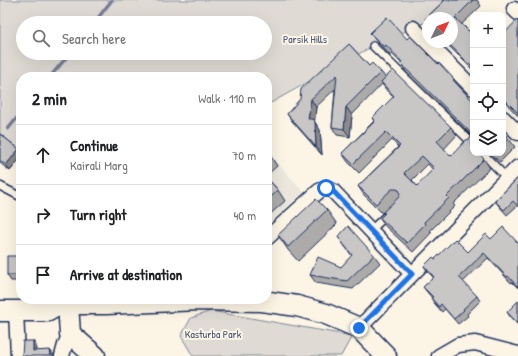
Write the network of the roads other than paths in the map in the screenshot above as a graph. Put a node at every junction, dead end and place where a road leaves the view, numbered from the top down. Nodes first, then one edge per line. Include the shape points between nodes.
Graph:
1 (412, 28) dead end
2 (373, 46) edge
3 (470, 85) edge
4 (505, 120) edge
5 (518, 133) edge
6 (470, 141) edge
7 (485, 156) edge
8 (518, 167) edge
9 (507, 178) junction
10 (0, 186) edge
11 (16, 194) edge
12 (396, 207) edge
13 (371, 230) junction
14 (272, 233) edge
15 (412, 274) junction
16 (0, 298) edge
17 (272, 302) edge
18 (57, 304) edge
19 (61, 304) edge
20 (12, 306) edge
21 (359, 328) junction
22 (70, 334) junction
23 (518, 354) edge
24 (18, 356) edge
25 (62, 356) edge
26 (95, 356) edge
27 (386, 356) edge
28 (439, 356) edge

1 - 3 street
2 - 6 lane
4 - 5 street
7 - 9 lane
8 - 9 street
9 - 15 street
10 - 11 lane
12 - 13 lane
13 - 14 street via 333,191 326,188 319,191
13 - 15 street
15 - 21 street
16 - 20 main road
17 - 21 main road via 326,314
18 - 20 main road via 48,310
19 - 22 main road
20 - 24 street
21 - 27 main road
22 - 25 street
22 - 26 main road
23 - 28 street via 475,343 458,345

